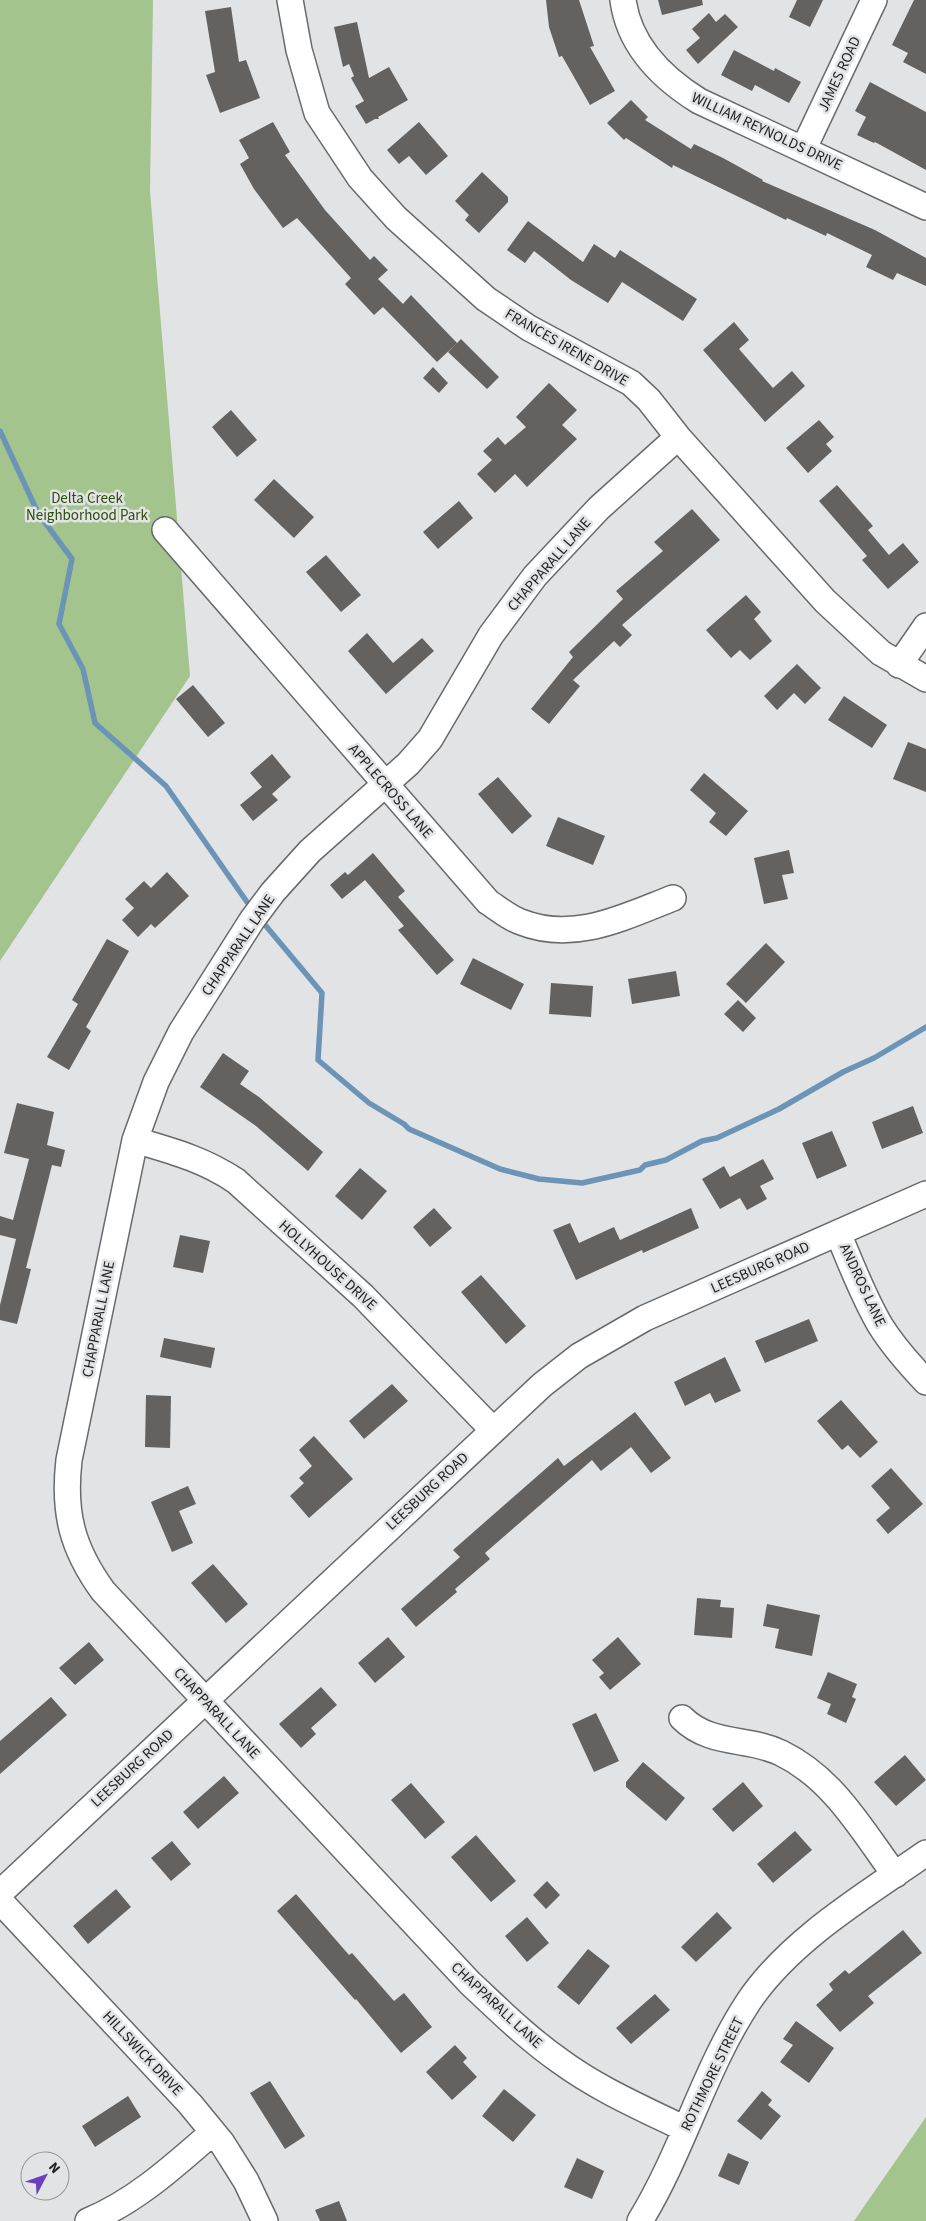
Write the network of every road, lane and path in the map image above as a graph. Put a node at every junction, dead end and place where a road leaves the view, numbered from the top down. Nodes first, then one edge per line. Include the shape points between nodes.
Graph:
1 (290, 0) edge
2 (623, 0) edge
3 (874, 0) edge
4 (804, 148) junction
5 (926, 206) edge
6 (678, 437) junction
7 (165, 530) dead end
8 (926, 626) edge
9 (900, 665) junction
10 (926, 679) edge
11 (384, 784) junction
12 (673, 898) dead end
13 (135, 1140) junction
14 (926, 1194) edge
15 (838, 1233) junction
16 (926, 1382) edge
17 (493, 1430) junction
18 (204, 1700) junction
19 (682, 1718) dead end
20 (926, 1853) edge
21 (895, 1875) junction
22 (0, 1893) edge
23 (0, 1901) edge
24 (685, 2129) junction
25 (213, 2132) junction
26 (88, 2221) edge
27 (265, 2221) edge
28 (640, 2221) edge

1 - 6 street, FRANCES IRENE DRIVE via 299,50 318,113 360,178 396,218 486,299 529,328 631,383 650,400
2 - 4 street, WILLIAM REYNOLDS DRIVE via 643,51 657,70 677,87 699,101
3 - 4 street, JAMES ROAD
4 - 5 street, WILLIAM REYNOLDS DRIVE
6 - 9 street, FRANCES IRENE DRIVE via 825,601 866,641
6 - 11 street, CHAPPARALL LANE via 599,508 535,576 491,635 430,739
7 - 11 street, APPLECROSS LANE
8 - 9 street
9 - 10 street, FRANCES IRENE DRIVE
11 - 12 street, APPLECROSS LANE via 479,893 495,907 522,922 546,930 578,930 604,924
11 - 13 street, CHAPPARALL LANE via 310,851 252,920 181,1032 156,1082
13 - 17 street, HOLLYHOUSE DRIVE via 191,1156 215,1166 236,1181 363,1296
13 - 18 street, CHAPPARALL LANE via 69,1460 68,1515 87,1569 103,1592
14 - 15 street, LEESBURG ROAD
15 - 16 street, ANDROS LANE via 879,1324
15 - 17 street, LEESBURG ROAD via 645,1318 602,1341 542,1385
17 - 18 street, LEESBURG ROAD
18 - 22 street, LEESBURG ROAD
18 - 24 street, CHAPPARALL LANE via 470,1983 515,2026 583,2077
19 - 21 street via 703,1734 764,1747 797,1762 839,1797
20 - 21 street, ROTHMORE STREET
21 - 24 street, ROTHMORE STREET via 816,1932 762,1984 725,2042
23 - 25 street, HILLSWICK DRIVE
24 - 28 street, ROTHMORE STREET
25 - 26 street via 134,2198
25 - 27 street, HILLSWICK DRIVE via 246,2181

